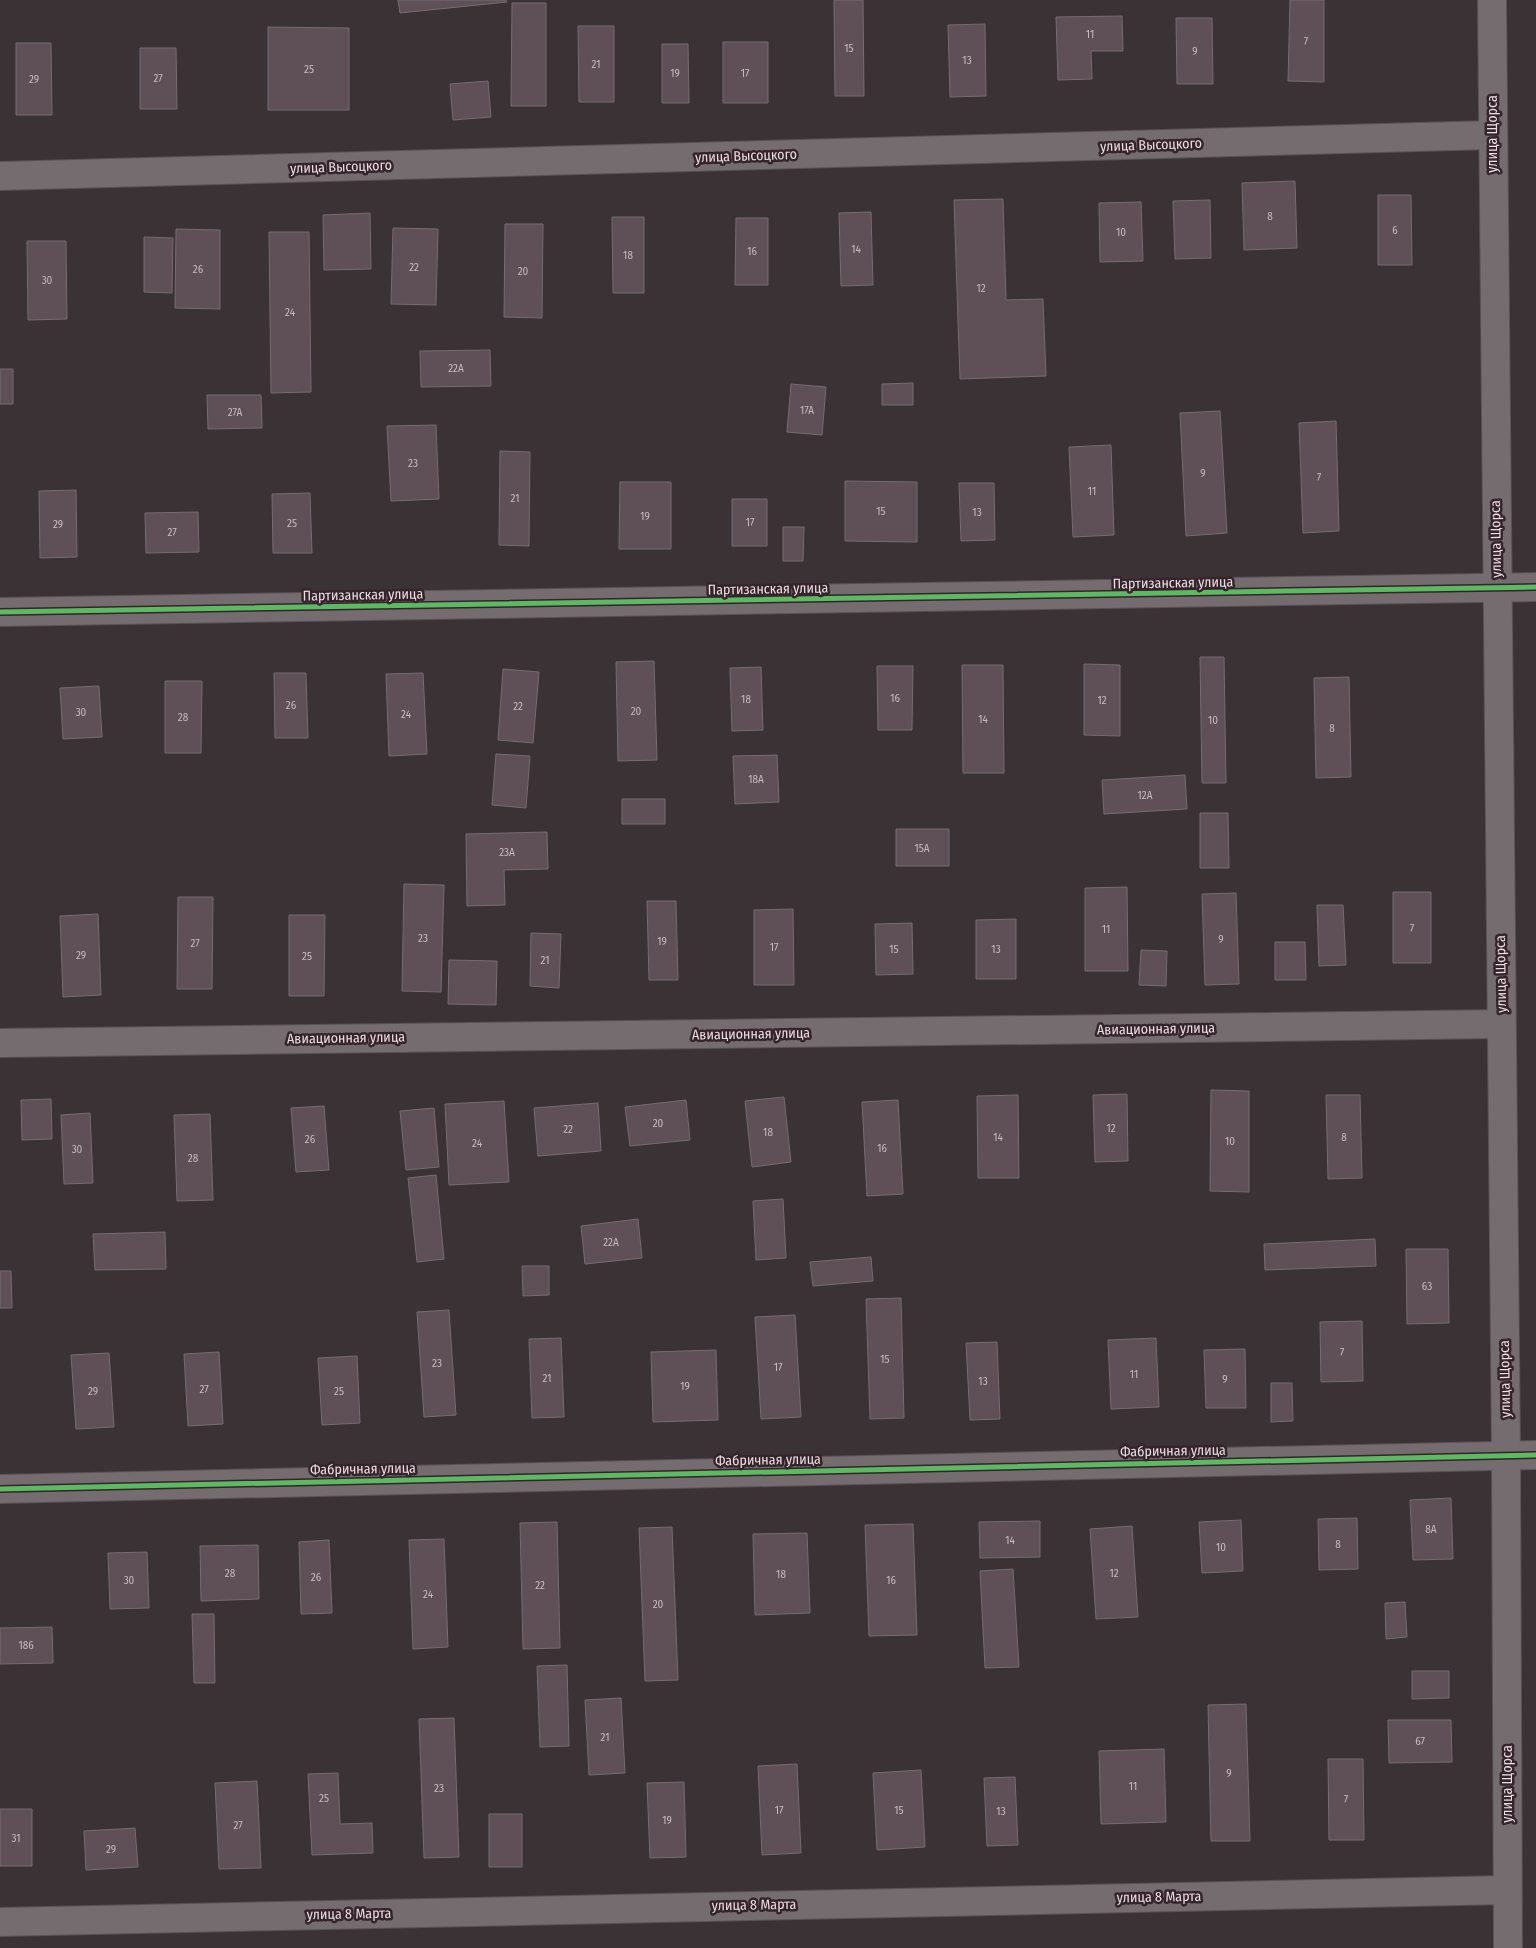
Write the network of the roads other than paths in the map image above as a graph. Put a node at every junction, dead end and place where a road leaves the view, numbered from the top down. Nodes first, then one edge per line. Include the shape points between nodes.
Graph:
1 (1492, 0) edge
2 (1492, 136) junction
3 (0, 176) edge
4 (1536, 587) edge
5 (1497, 589) junction
6 (0, 612) edge
7 (1502, 1024) junction
8 (0, 1043) edge
9 (1506, 1455) junction
10 (1536, 1455) edge
11 (0, 1489) edge
12 (1507, 1890) junction
13 (0, 1922) edge
14 (1508, 1948) edge

1 - 2 street, улица Щорса
2 - 3 street, улица Высоцкого
2 - 5 street, улица Щорса
4 - 5 street, Партизанская улица
5 - 6 street, Партизанская улица
5 - 7 street, улица Щорса
7 - 8 street, Авиационная улица
7 - 9 street, улица Щорса
9 - 10 street, Фабричная улица
9 - 11 street, Фабричная улица
9 - 12 street, улица Щорса
12 - 13 street, улица 8 Марта
12 - 14 street, улица Щорса

